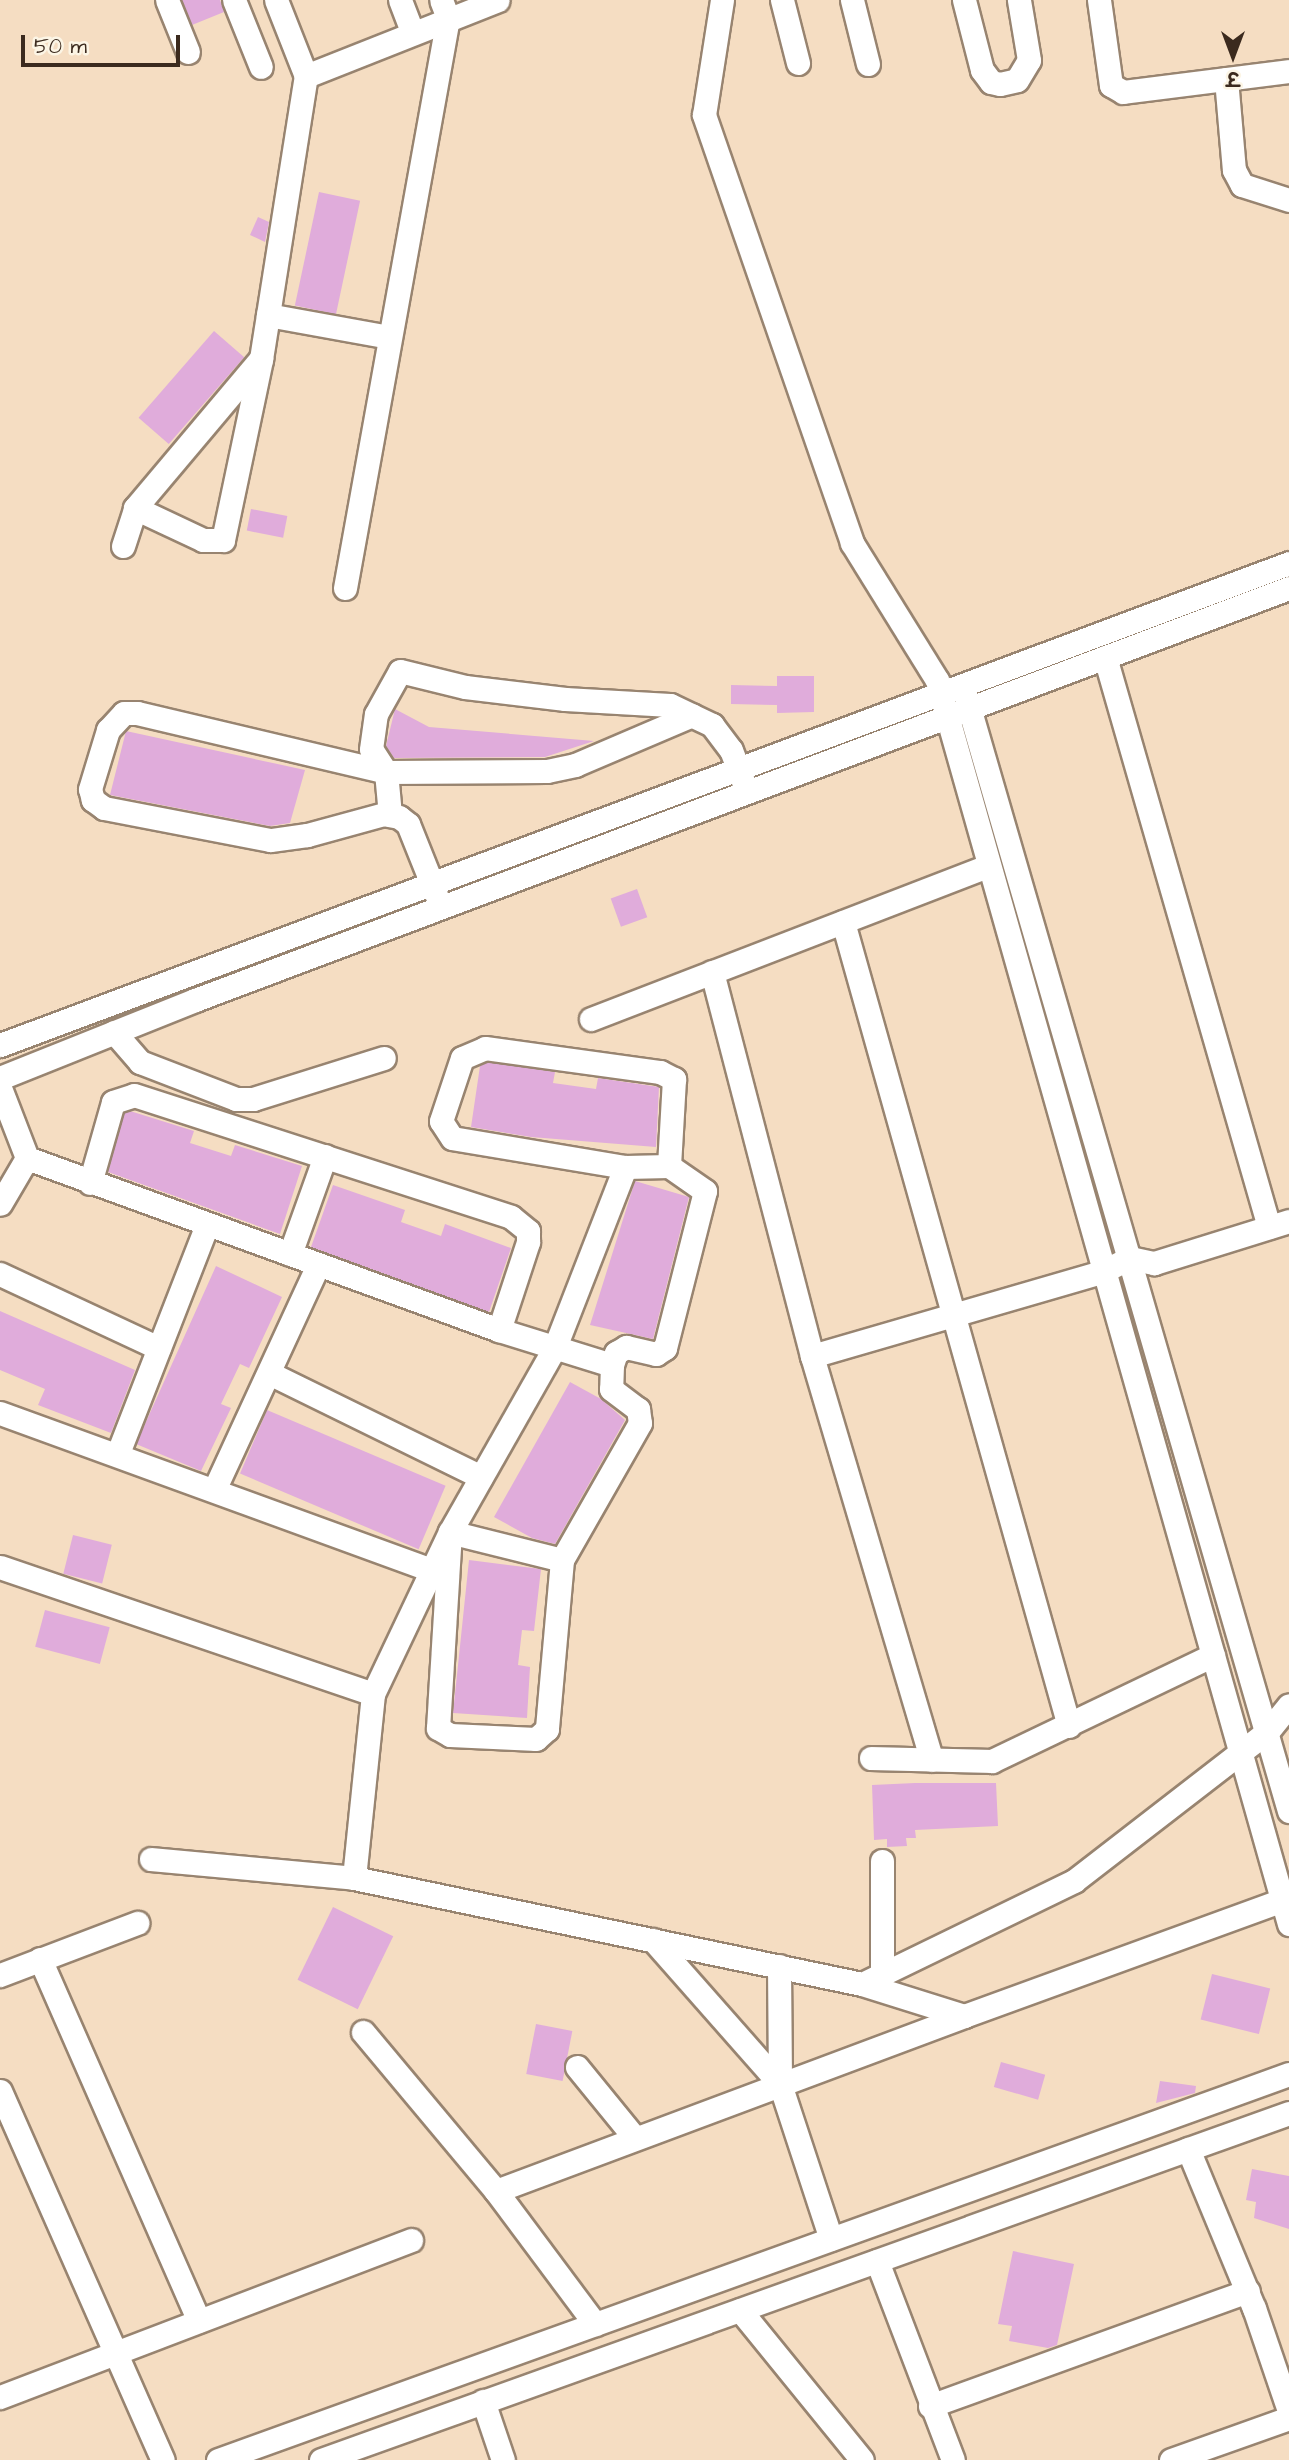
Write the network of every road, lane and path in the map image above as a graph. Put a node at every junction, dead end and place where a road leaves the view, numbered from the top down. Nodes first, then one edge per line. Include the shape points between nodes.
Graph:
1 (167, 0) edge
2 (234, 0) edge
3 (276, 0) edge
4 (400, 0) edge
5 (498, 0) edge
6 (722, 0) edge
7 (782, 0) edge
8 (852, 0) edge
9 (964, 0) edge
10 (1019, 0) edge
11 (1099, 0) edge
12 (444, 9) edge
13 (412, 31) junction
14 (188, 52) dead end
15 (799, 63) dead end
16 (868, 64) dead end
17 (261, 67) dead end
18 (1289, 71) edge
19 (306, 76) junction
20 (1226, 79) junction
21 (1289, 200) edge
22 (268, 315) junction
23 (389, 337) junction
24 (261, 359) junction
25 (135, 508) junction
26 (122, 546) dead end
27 (1289, 563) edge
28 (1289, 588) edge
29 (345, 589) dead end
30 (1105, 657) junction
31 (940, 698) junction
32 (966, 699) junction
33 (625, 701) junction
34 (692, 715) junction
35 (625, 741) junction
36 (737, 769) junction
37 (386, 772) junction
38 (747, 792) junction
39 (390, 815) junction
40 (987, 866) junction
41 (432, 882) junction
42 (440, 908) junction
43 (843, 922) junction
44 (712, 972) junction
45 (591, 1019) dead end
46 (114, 1032) junction
47 (0, 1045) edge
48 (384, 1058) dead end
49 (0, 1078) edge
50 (0, 1088) edge
51 (325, 1156) junction
52 (27, 1158) junction
53 (625, 1167) junction
54 (669, 1167) junction
55 (90, 1183) junction
56 (0, 1204) edge
57 (1279, 1224) edge
58 (208, 1225) junction
59 (290, 1254) junction
60 (1130, 1258) junction
61 (318, 1265) junction
62 (1104, 1271) junction
63 (0, 1274) edge
64 (954, 1316) junction
65 (499, 1330) junction
66 (555, 1347) junction
67 (159, 1348) junction
68 (812, 1356) junction
69 (612, 1365) junction
70 (269, 1373) junction
71 (0, 1413) edge
72 (118, 1453) junction
73 (481, 1477) junction
74 (215, 1488) junction
75 (450, 1532) junction
76 (562, 1560) junction
77 (0, 1567) edge
78 (432, 1570) junction
79 (1213, 1655) junction
80 (373, 1694) junction
81 (1289, 1705) edge
82 (1069, 1726) junction
83 (1268, 1731) junction
84 (1241, 1752) junction
85 (871, 1758) dead end
86 (932, 1760) junction
87 (1289, 1811) edge
88 (151, 1859) dead end
89 (882, 1861) dead end
90 (354, 1878) junction
91 (1282, 1900) junction
92 (137, 1923) dead end
93 (1289, 1924) edge
94 (653, 1940) junction
95 (40, 1959) junction
96 (779, 1966) junction
97 (0, 1975) edge
98 (872, 1979) junction
99 (964, 2016) junction
100 (363, 2032) dead end
101 (577, 2067) dead end
102 (1289, 2074) edge
103 (780, 2084) junction
104 (0, 2091) edge
105 (1289, 2113) edge
106 (634, 2137) junction
107 (1188, 2149) junction
108 (496, 2191) junction
109 (831, 2239) junction
110 (411, 2240) dead end
111 (877, 2261) junction
112 (1248, 2291) junction
113 (740, 2310) junction
114 (199, 2321) junction
115 (595, 2324) junction
116 (117, 2355) junction
117 (0, 2397) edge
118 (482, 2401) junction
119 (930, 2406) junction
120 (1289, 2411) edge
121 (1289, 2418) edge
122 (163, 2460) edge
123 (218, 2460) edge
124 (321, 2460) edge
125 (503, 2460) edge
126 (862, 2460) edge
127 (953, 2460) edge
128 (1171, 2460) edge

1 - 14 street
2 - 17 street
3 - 19 street
4 - 13 street
5 - 12 street
6 - 31 street via 704,115 852,543
7 - 15 street
8 - 16 street
9 - 10 street via 982,70 991,82 1000,84 1017,80 1029,60
11 - 20 street via 1111,85 1124,92
12 - 13 street
12 - 23 street
13 - 19 street
18 - 20 street
19 - 22 street
20 - 21 street via 1238,178 1242,185
22 - 23 street
22 - 24 street
23 - 29 street
24 - 25 street
24 - 25 street via 223,540 203,540
25 - 26 street
27 - 32 street
28 - 30 street
30 - 32 street
30 - 57 street
31 - 32 street
31 - 32 street
31 - 36 street
31 - 38 street
31 - 40 street
32 - 60 street
33 - 34 street via 670,705
33 - 35 street
33 - 37 street via 465,687 400,671 376,714 371,749
34 - 35 street
34 - 36 street via 712,725 731,750
35 - 37 street via 575,765 547,771
36 - 38 street
36 - 41 street
37 - 39 street
37 - 39 street via 124,713 107,730 90,789 93,800 113,811 270,840
38 - 42 street
39 - 41 street via 408,824
40 - 43 street
40 - 62 street
41 - 42 street
41 - 47 street
42 - 46 street
43 - 44 street
43 - 64 street
44 - 45 street
44 - 68 street
46 - 48 street via 139,1062 236,1099 253,1099
46 - 49 street
50 - 52 street
51 - 55 street via 134,1095 122,1096 113,1102
51 - 59 street
51 - 65 street via 511,1217 528,1231
52 - 55 street
52 - 56 street
53 - 54 street
53 - 54 street via 453,1138 441,1121 462,1058 485,1048 660,1072 674,1079
53 - 66 street
54 - 69 street via 700,1185 705,1199 665,1348 656,1354 626,1347 616,1353
55 - 58 street
57 - 60 street via 1154,1263
58 - 59 street
58 - 67 street
59 - 61 street
60 - 62 street
60 - 83 street
61 - 65 street
61 - 70 street
62 - 64 street
62 - 79 street
63 - 67 street
64 - 68 street
64 - 82 street
65 - 66 street
66 - 69 street
66 - 73 street
67 - 72 street
68 - 86 street
69 - 76 street via 611,1389 638,1409 640,1423
70 - 73 street
70 - 74 street
71 - 72 street
72 - 74 street
73 - 75 street
74 - 78 street
75 - 76 street
75 - 76 street via 438,1728 450,1735 536,1739 547,1729
75 - 78 street
77 - 80 street
78 - 80 street
79 - 82 street
79 - 84 street
80 - 90 street
81 - 83 street
82 - 86 street via 992,1761
83 - 84 street
83 - 87 street
84 - 91 street
84 - 98 street via 1074,1881
85 - 86 street
88 - 90 street
89 - 98 street
90 - 94 street
91 - 93 street
91 - 99 street
92 - 95 street
94 - 96 street
94 - 103 street
95 - 97 street
95 - 114 street
96 - 98 street
96 - 103 street
98 - 99 street
99 - 103 street
100 - 108 street
101 - 106 street
102 - 109 street
103 - 106 street
103 - 109 street
104 - 116 street
105 - 107 street
106 - 108 street
107 - 111 street
107 - 112 street
108 - 115 street
109 - 115 street
110 - 114 street
111 - 113 street
111 - 119 street
112 - 119 street
112 - 120 street
113 - 118 street
113 - 126 street
114 - 116 street
115 - 123 street
116 - 117 street
116 - 122 street
118 - 124 street
118 - 125 street
119 - 127 street
121 - 128 street

